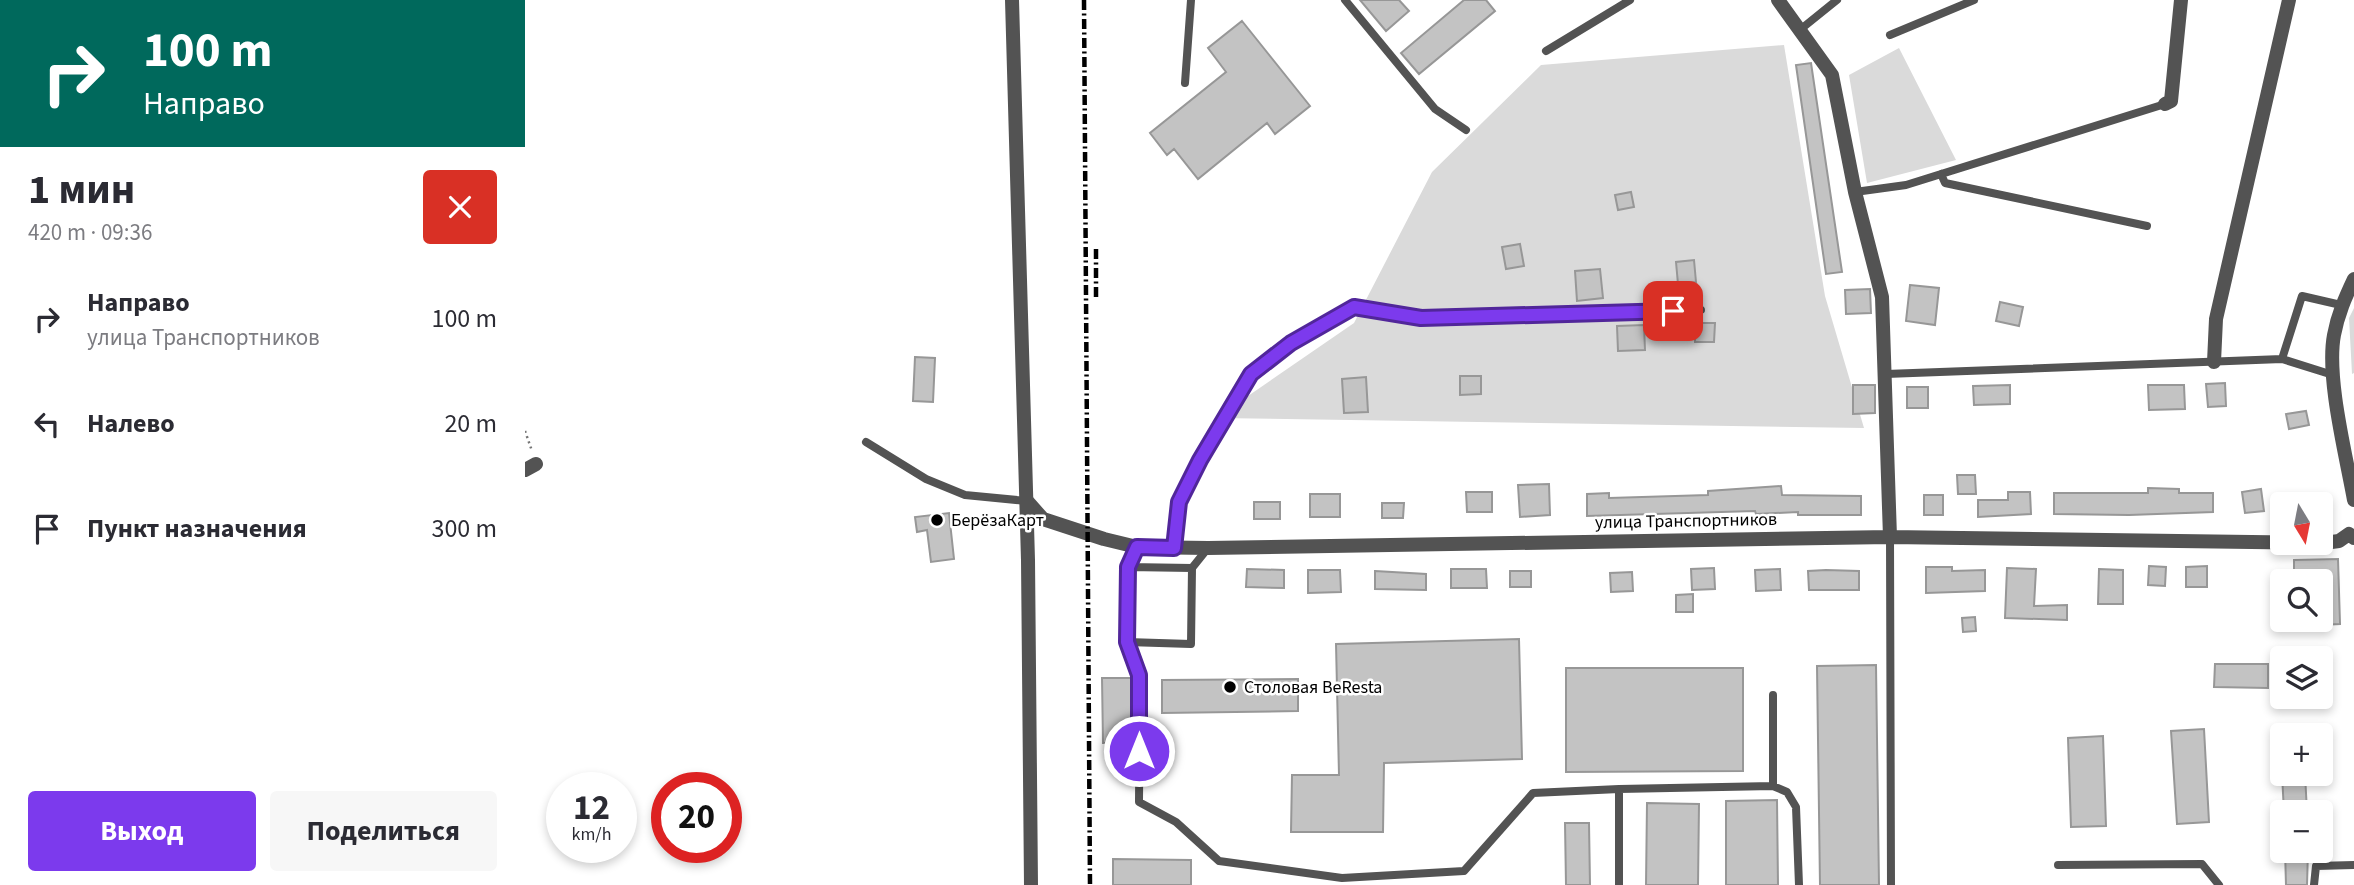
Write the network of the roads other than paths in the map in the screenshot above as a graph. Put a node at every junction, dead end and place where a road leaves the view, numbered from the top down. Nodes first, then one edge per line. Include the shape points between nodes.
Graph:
1 (1012, 0) edge
2 (1191, 0) edge
3 (1345, 0) edge
4 (1630, 0) edge
5 (1778, 0) edge
6 (1837, 0) edge
7 (1974, 0) edge
8 (2182, 0) edge
9 (2289, 0) edge
10 (1801, 29) junction
11 (1891, 35) dead end
12 (1546, 51) dead end
13 (1185, 83) dead end
14 (2165, 104) joint
15 (1466, 130) dead end
16 (1941, 174) junction
17 (1855, 192) junction
18 (2147, 226) dead end
19 (2354, 279) edge
20 (2341, 305) junction
21 (1701, 310) dead end
22 (2282, 359) junction
23 (2214, 362) junction
24 (1886, 374) junction
25 (2333, 375) junction
26 (866, 442) dead end
27 (2354, 500) edge
28 (1027, 501) junction
29 (2352, 532) edge
30 (1890, 537) junction
31 (1137, 547) junction
32 (1174, 548) junction
33 (1208, 548) junction
34 (1128, 567) junction
35 (1192, 568) junction
36 (1127, 642) junction
37 (1773, 695) dead end
38 (1773, 786) junction
39 (1619, 789) junction
40 (2058, 865) dead end
41 (2354, 866) edge
42 (1031, 885) edge
43 (1619, 885) edge
44 (1799, 885) edge
45 (1891, 885) edge
46 (2220, 885) edge
47 (2314, 885) edge

1 - 28 street
2 - 13 lane
3 - 15 lane via 1435,109
4 - 12 lane
5 - 10 street
6 - 10 lane
7 - 11 lane
8 - 14 street via 2171,101
9 - 23 street via 2216,318
10 - 17 street via 1832,75
14 - 16 lane
16 - 17 lane via 1906,185
16 - 18 lane via 1945,183
17 - 24 street via 1882,297
19 - 20 street
20 - 22 lane via 2302,296
20 - 25 street via 2333,337
21 - 32 lane via 1421,318 1354,307 1291,343 1251,374 1179,502
22 - 23 lane
22 - 25 lane
23 - 24 lane
24 - 30 street
25 - 27 street
26 - 28 lane via 926,479 965,495
28 - 31 street, улица Транспортников via 1043,519
28 - 42 street
29 - 30 street, улица Транспортников via 2339,541 2324,543
30 - 33 street, улица Транспортников
30 - 45 lane
31 - 32 street, улица Транспортников
31 - 34 lane
32 - 33 street, улица Транспортников
33 - 35 lane
34 - 35 lane
34 - 36 lane
35 - 36 lane via 1191,644
36 - 39 lane via 1139,675 1139,802 1176,822 1219,860 1342,878 1464,872 1533,793
37 - 38 lane
38 - 39 lane
38 - 44 lane via 1787,792 1796,807
39 - 43 lane
40 - 46 lane via 2202,864
41 - 47 lane via 2316,866

